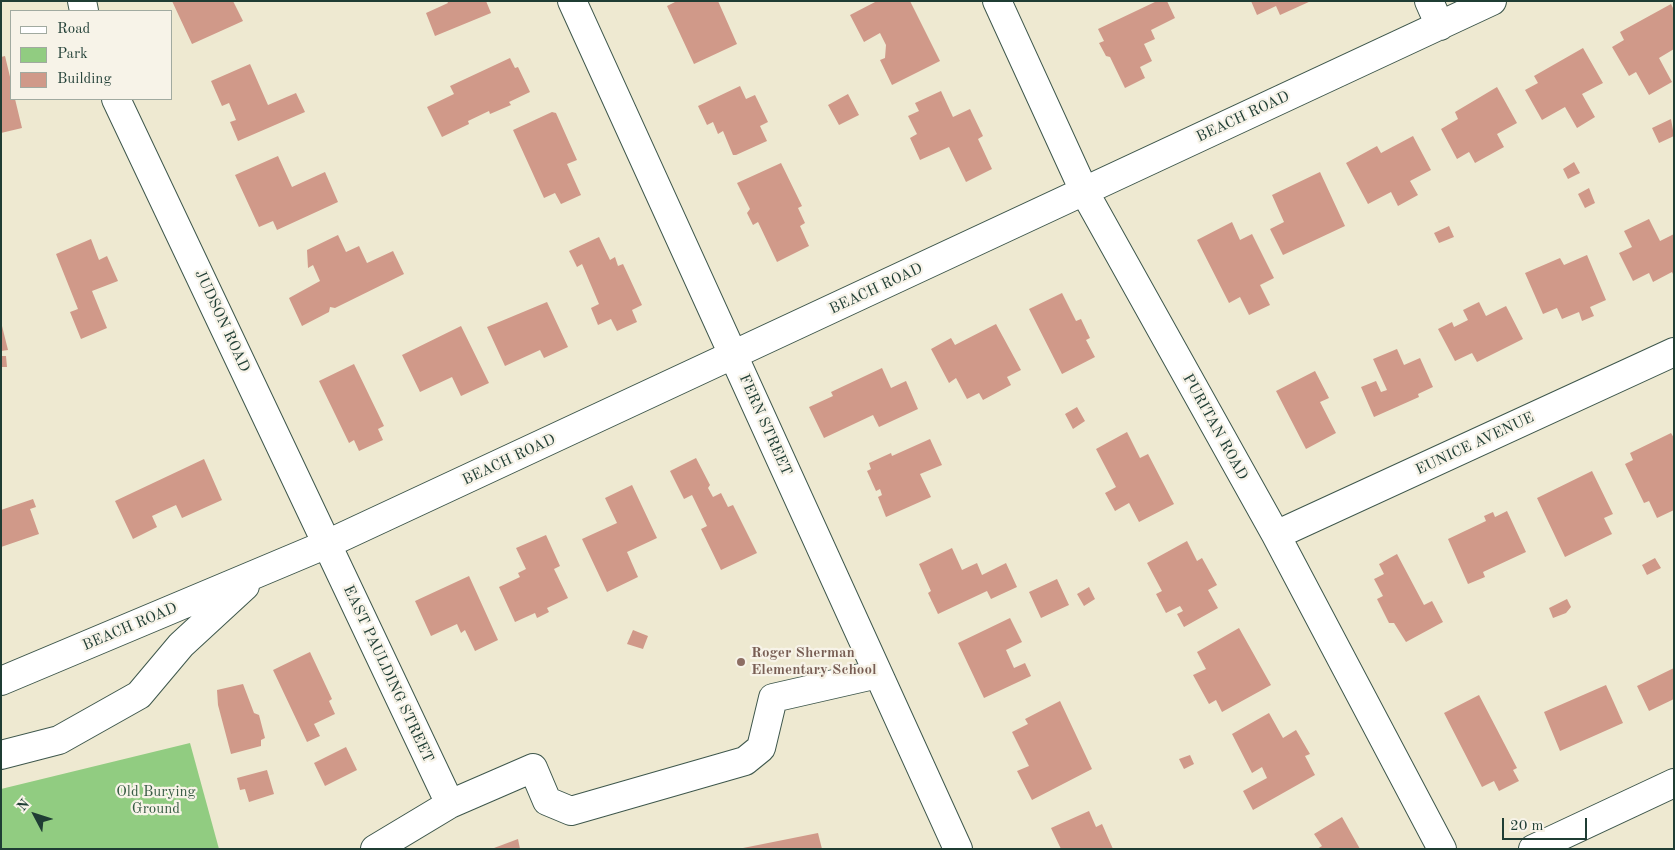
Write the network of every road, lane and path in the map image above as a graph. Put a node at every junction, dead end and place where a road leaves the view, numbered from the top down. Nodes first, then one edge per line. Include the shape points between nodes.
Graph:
1 (572, 1) edge
2 (997, 1) edge
3 (1429, 1) edge
4 (1492, 1) edge
5 (1440, 26) junction
6 (116, 100) edge
7 (1084, 191) junction
8 (1674, 352) edge
9 (734, 356) junction
10 (1276, 535) junction
11 (327, 544) junction
12 (259, 573) junction
13 (878, 674) junction
14 (1, 681) edge
15 (1, 755) edge
16 (1674, 783) edge
17 (450, 804) junction
18 (375, 849) edge
19 (958, 849) edge
20 (1442, 849) edge
21 (1533, 849) edge

1 - 9 street, FERN STREET
2 - 7 street, PURITAN ROAD
3 - 5 street
4 - 5 street, BEACH ROAD
5 - 7 street, BEACH ROAD
6 - 11 street, JUDSON ROAD
7 - 9 street, BEACH ROAD
7 - 10 street, PURITAN ROAD
8 - 10 street, EUNICE AVENUE
9 - 11 street, BEACH ROAD
9 - 13 street, FERN STREET
10 - 20 street, PURITAN ROAD
11 - 12 street, BEACH ROAD
11 - 17 street, EAST PAULDING STREET
12 - 14 street, BEACH ROAD
12 - 15 street, BEACH ROAD via 180,645 139,694 59,740
13 - 17 street via 773,698 761,748 745,761 571,811 547,801 533,768
13 - 19 street, FERN STREET
16 - 21 street
17 - 18 street

